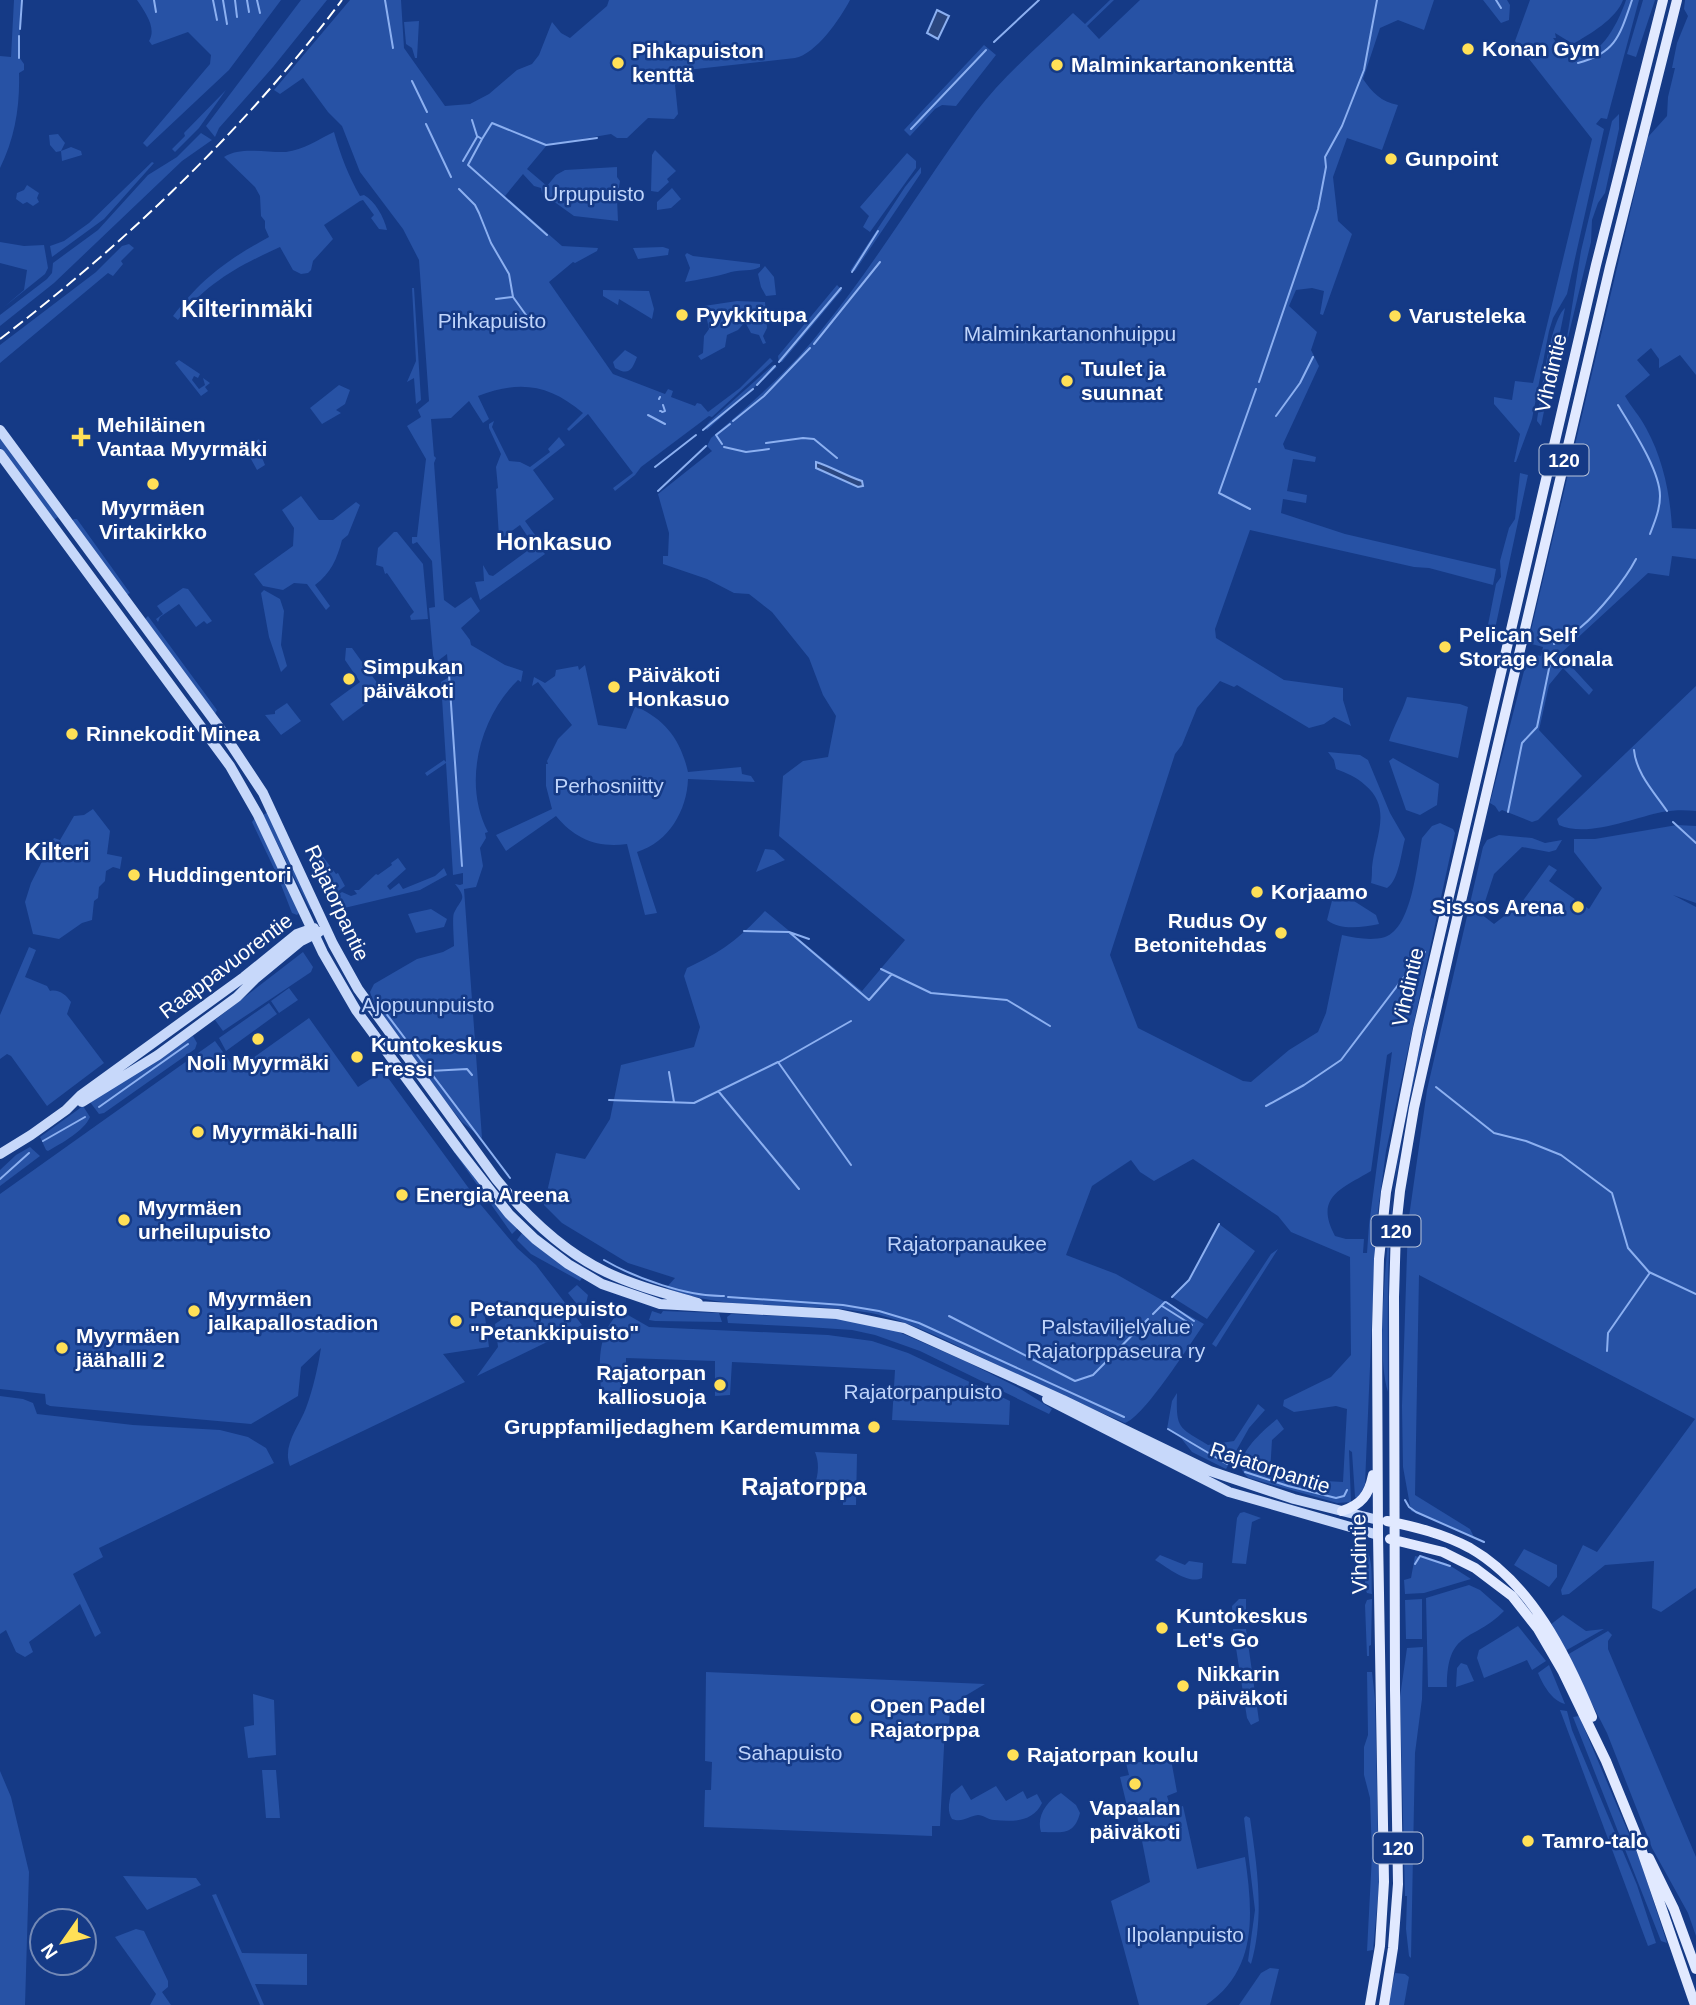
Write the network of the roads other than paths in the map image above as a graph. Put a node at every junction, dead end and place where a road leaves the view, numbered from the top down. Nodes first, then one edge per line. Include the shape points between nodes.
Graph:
1 (1663, 0) edge
2 (1677, 0) edge
3 (0, 430) edge
4 (0, 454) edge
5 (326, 928) junction
6 (312, 931) junction
7 (31, 1135) junction
8 (0, 1154) edge
9 (0, 1162) edge
10 (711, 1308) junction
11 (1023, 1384) junction
12 (1377, 1455) junction
13 (1342, 1511) junction
14 (1378, 1520) junction
15 (1394, 1523) junction
16 (1378, 1535) junction
17 (1395, 1540) junction
18 (1606, 1760) junction
19 (1637, 1837) junction
20 (1696, 1969) edge
21 (1370, 2005) edge
22 (1384, 2005) edge
23 (1695, 2005) edge

1 - 12 main road, Vihdintie / 120 via 1596,265 1401,1106 1379,1259
2 - 15 main road, Vihdintie / 120 via 1609,267 1406,1152 1395,1256
3 - 5 main road, Rajatorpantie via 263,793
4 - 6 main road, Rajatorpantie via 230,766 258,814
5 - 6 main road, Raappavuorentie
5 - 10 main road, Rajatorpantie via 349,975 389,1034 531,1219 564,1247 606,1272
6 - 7 main road, Raappavuorentie via 297,934
6 - 10 main road, Rajatorpantie via 338,981 379,1042 523,1228 602,1284 660,1304
7 - 8 main road, Raappavuorentie
7 - 9 main road, Raappavuorentie
10 - 11 main road, Rajatorpantie via 837,1314 888,1324
11 - 13 main road, Rajatorpantie via 1210,1471
11 - 16 main road, Rajatorpantie via 1229,1492
12 - 13 main road via 1365,1497
12 - 14 main road, Vihdintie / 120
13 - 14 main road, Rajatorpantie
14 - 15 main road, Rajatorpantie
14 - 16 main road, Vihdintie / 120
15 - 17 main road, Vihdintie / 120
15 - 18 main road, Rajatorpantie via 1470,1548 1520,1590 1570,1668
16 - 17 main road, Rajatorpantie
16 - 21 main road, Vihdintie / 120 via 1384,1873 1380,1946
17 - 18 main road, Rajatorpantie via 1458,1559 1512,1596 1563,1672
17 - 22 main road, Vihdintie / 120 via 1398,1884
18 - 19 main road, Rajatorpantie
19 - 20 main road, Rajatorpantie via 1674,1909
19 - 23 main road, Rajatorpantie

